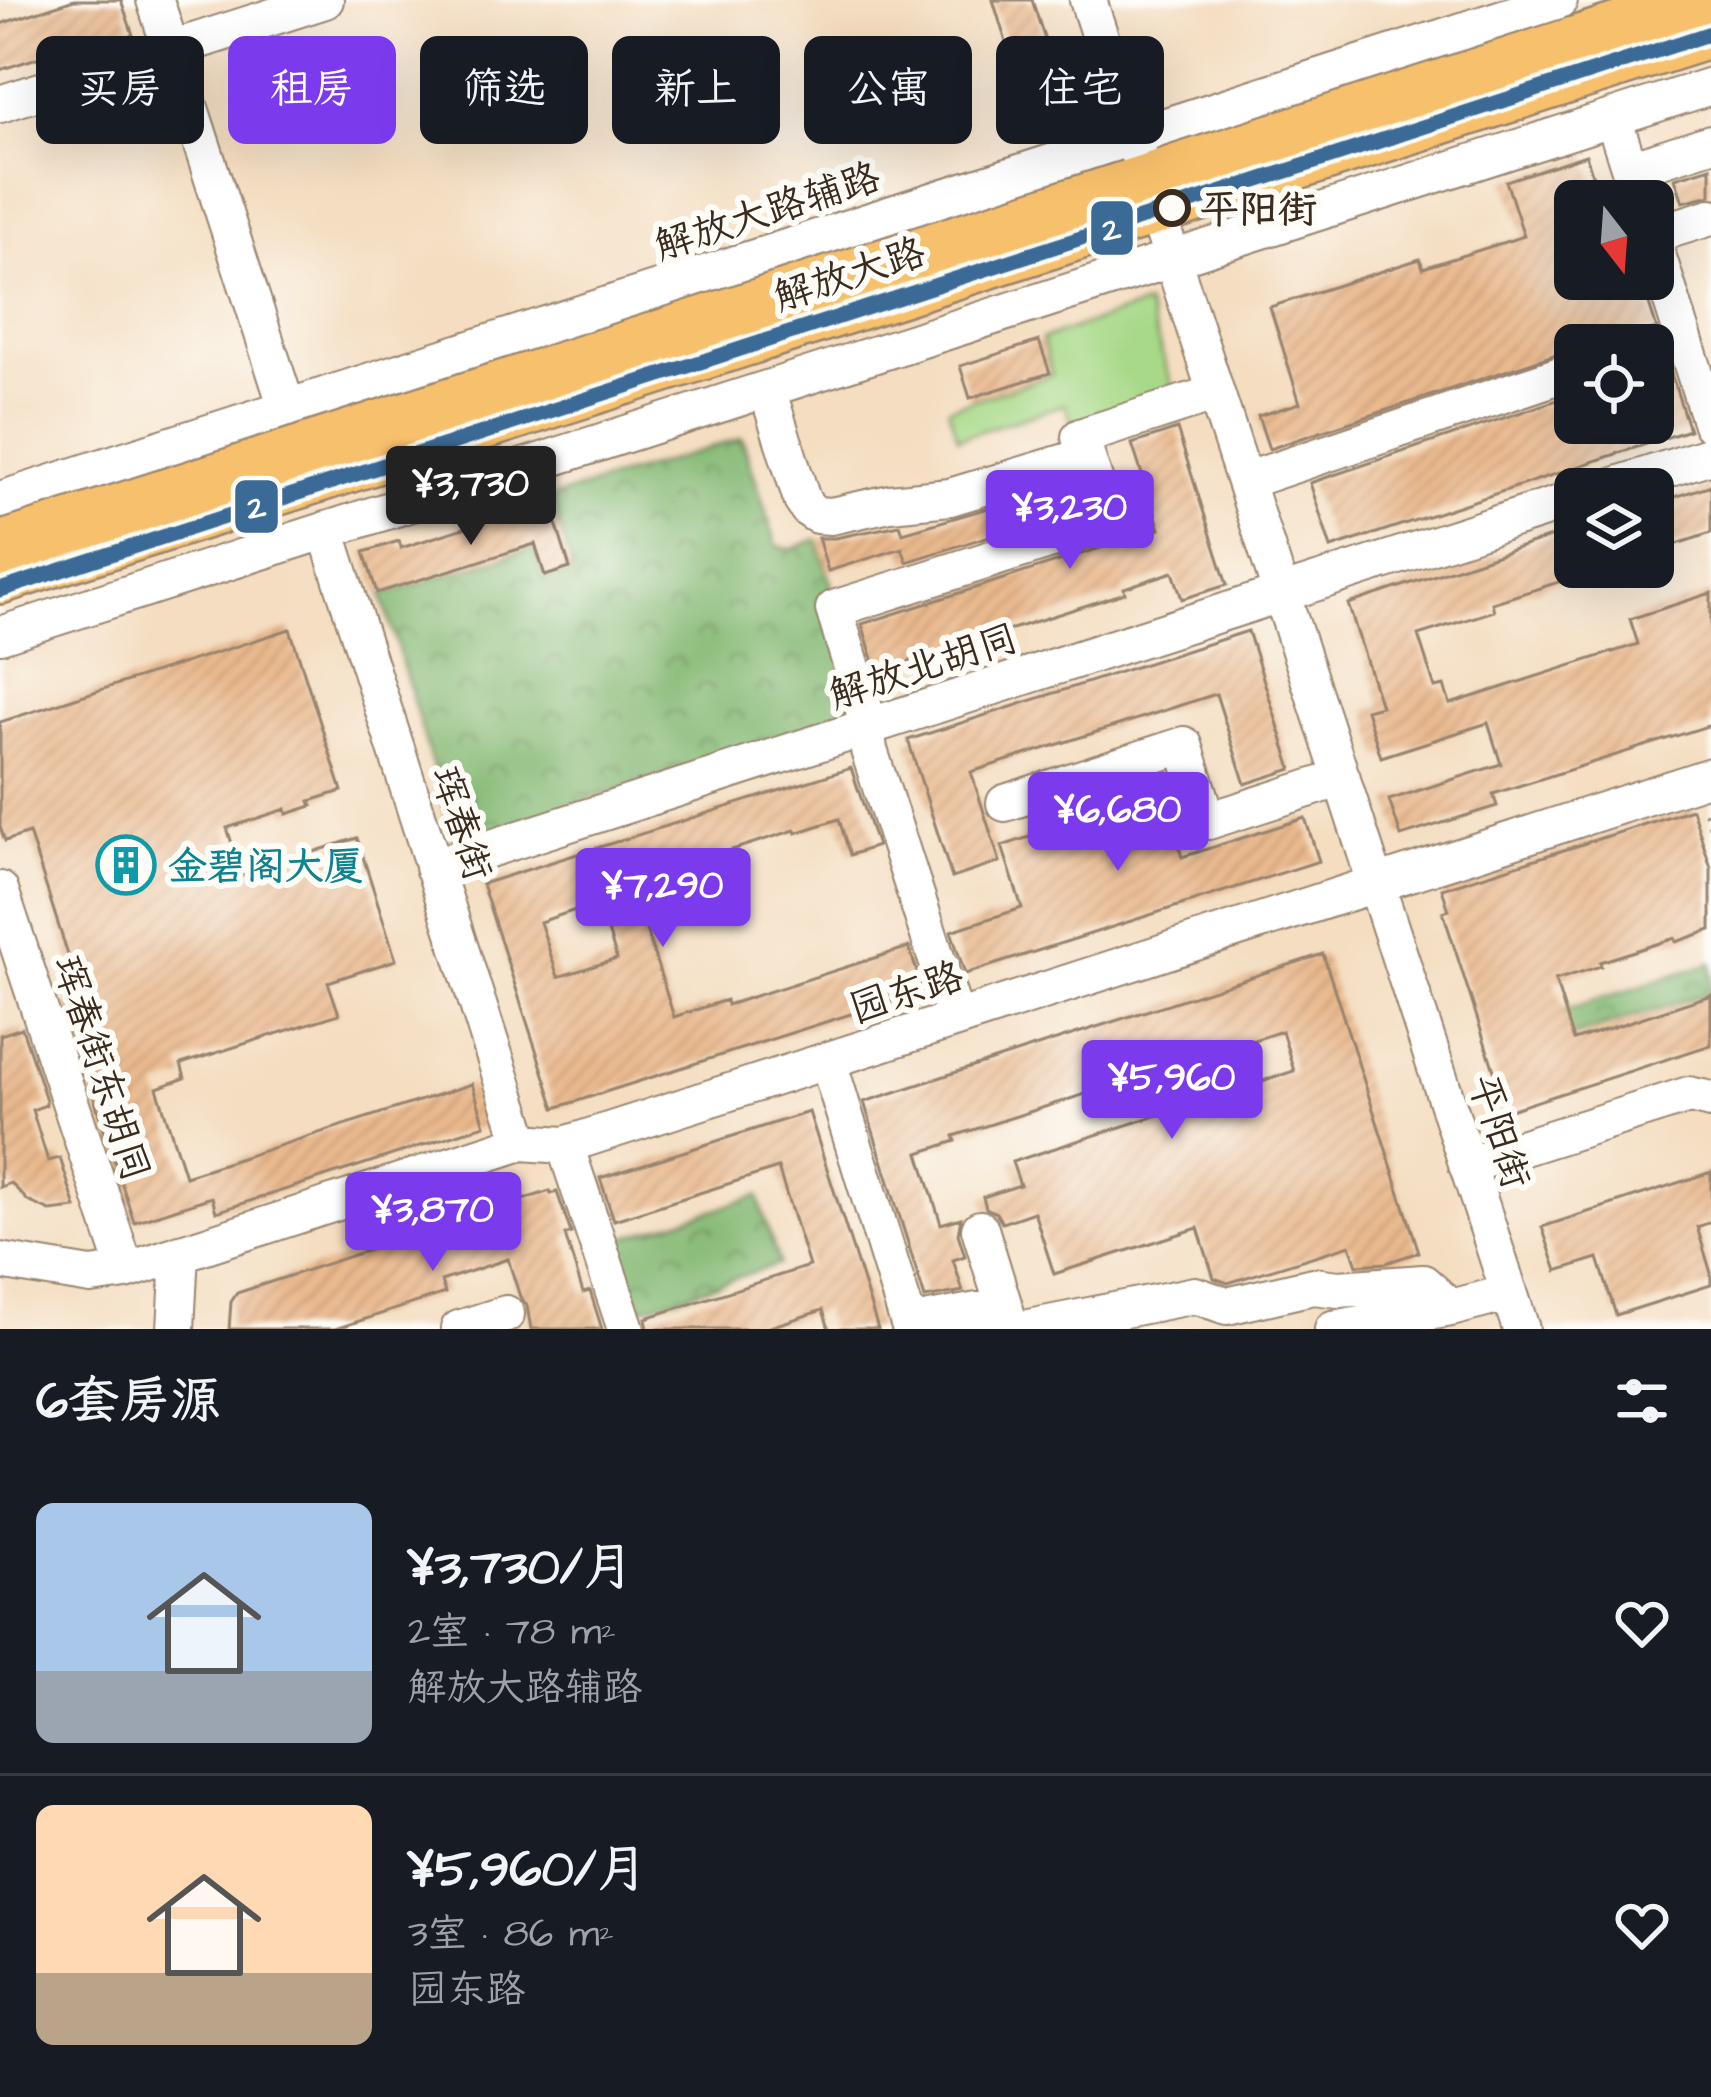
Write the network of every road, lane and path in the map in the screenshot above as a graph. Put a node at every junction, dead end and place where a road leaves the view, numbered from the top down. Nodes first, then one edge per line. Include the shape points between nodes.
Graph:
1 (155, 0) edge
2 (325, 0) edge
3 (1088, 0) edge
4 (1559, 0) edge
5 (1698, 0) edge
6 (1711, 35) edge
7 (167, 36) edge
8 (204, 39) edge
9 (1711, 86) edge
10 (36, 93) edge
11 (0, 104) edge
12 (1613, 117) junction
13 (1711, 143) edge
14 (201, 144) edge
15 (1145, 175) junction
16 (1633, 180) edge
17 (1644, 180) edge
18 (1711, 217) edge
19 (1674, 231) edge
20 (1172, 259) junction
21 (1674, 356) edge
22 (1554, 377) edge
23 (767, 389) junction
24 (1216, 393) junction
25 (286, 408) junction
26 (1711, 424) edge
27 (1711, 455) edge
28 (1086, 456) junction
29 (1670, 468) edge
30 (1245, 482) junction
31 (0, 500) edge
32 (1554, 506) edge
33 (326, 530) junction
34 (0, 545) edge
35 (0, 580) edge
36 (1282, 593) junction
37 (0, 635) edge
38 (866, 728) junction
39 (1711, 776) edge
40 (1342, 778) junction
41 (1005, 802) dead end
42 (433, 867) junction
43 (1376, 884) junction
44 (2, 902) edge
45 (16, 994) edge
46 (956, 1019) junction
47 (829, 1060) junction
48 (1704, 1094) edge
49 (521, 1142) junction
50 (566, 1145) junction
51 (1467, 1165) junction
52 (980, 1229) dead end
53 (180, 1253) junction
54 (0, 1261) edge
55 (126, 1271) junction
56 (1509, 1293) junction
57 (1451, 1308) junction
58 (506, 1314) dead end
59 (1013, 1321) edge
60 (176, 1329) edge
61 (459, 1329) edge
62 (626, 1329) edge
63 (1333, 1329) edge
64 (1521, 1329) edge

1 - 7 street
2 - 8 street
3 - 15 street, 平阳街
4 - 15 street, 解放大路辅路
5 - 15 main road, 解放大路
6 - 15 main road, 解放大路
9 - 12 street
10 - 11 street
12 - 16 street
12 - 20 street
13 - 17 street
14 - 25 street
15 - 20 street, 平阳街
15 - 25 street, 解放大路辅路
15 - 34 main road, 解放大路
15 - 35 main road, 解放大路
18 - 19 street
20 - 23 street
20 - 24 street, 平阳街
21 - 26 street
22 - 30 street
23 - 28 street via 802,500 817,515 950,497
23 - 33 street
24 - 28 street via 1080,437
24 - 30 street, 平阳街
25 - 31 street, 解放大路辅路
27 - 29 street
28 - 38 street via 1108,522 834,609
30 - 36 street, 平阳街
32 - 36 street, 解放北胡同
33 - 37 street
33 - 42 street, 珲春街
36 - 38 street, 解放北胡同
36 - 40 street, 平阳街
38 - 42 street, 解放北胡同
38 - 46 street
39 - 43 street, 园东路
40 - 41 street via 1208,820 1184,746
40 - 43 street, 平阳街
42 - 49 street, 珲春街
43 - 46 street, 园东路
43 - 51 street, 平阳街
44 - 45 street, 珲春街东胡同
45 - 55 street, 珲春街东胡同
46 - 47 street, 园东路
47 - 50 street, 园东路
47 - 59 street via 909,1324
48 - 51 street
49 - 50 street, 园东路
49 - 53 street, 园东路
50 - 62 street
51 - 56 street, 平阳街
52 - 59 street
53 - 55 street, 园东路
53 - 60 street
54 - 55 street, 园东路 via 91,1276
56 - 57 street
56 - 64 street, 平阳街
57 - 59 street via 1423,1283 1312,1286 1227,1306 1195,1295
57 - 63 street
58 - 61 street

